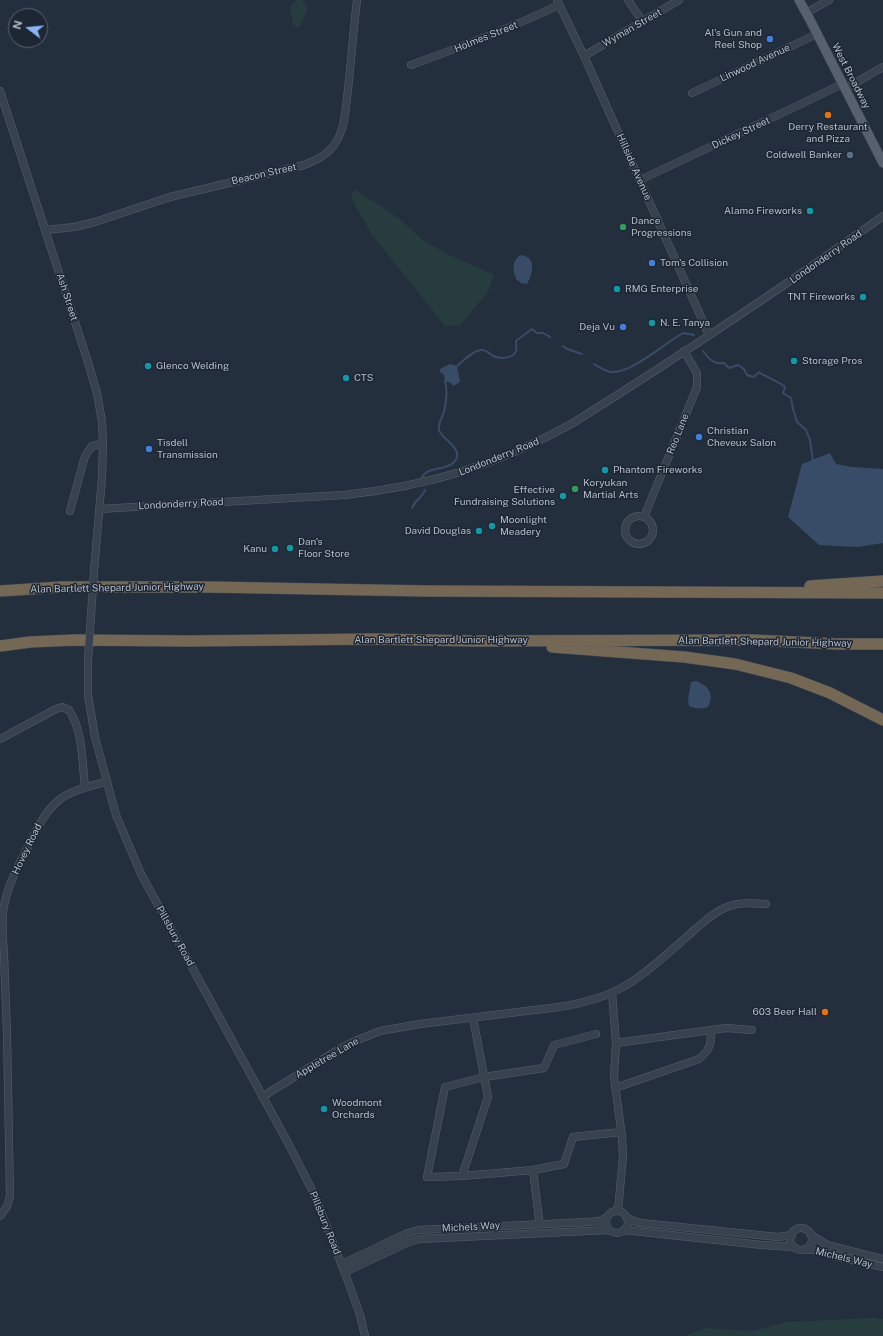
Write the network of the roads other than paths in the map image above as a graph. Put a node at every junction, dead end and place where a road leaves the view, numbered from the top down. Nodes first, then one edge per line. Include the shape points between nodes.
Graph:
1 (357, 0) edge
2 (628, 0) edge
3 (679, 0) edge
4 (799, 0) edge
5 (829, 0) edge
6 (558, 2) edge
7 (806, 13) junction
8 (643, 22) junction
9 (817, 34) junction
10 (584, 56) junction
11 (411, 65) dead end
12 (883, 67) edge
13 (844, 86) junction
14 (0, 91) edge
15 (692, 93) dead end
16 (883, 163) edge
17 (640, 180) junction
18 (883, 216) edge
19 (46, 230) junction
20 (708, 335) junction
21 (684, 351) junction
22 (103, 444) junction
23 (99, 509) junction
24 (70, 511) dead end
25 (644, 517) dead end
26 (883, 580) edge
27 (0, 591) edge
28 (738, 592) junction
29 (883, 593) edge
30 (474, 640) junction
31 (883, 644) edge
32 (0, 646) edge
33 (883, 720) edge
34 (0, 739) edge
35 (106, 782) junction
36 (85, 787) junction
37 (766, 904) dead end
38 (612, 993) junction
39 (473, 1018) junction
40 (711, 1030) junction
41 (752, 1030) dead end
42 (596, 1034) dead end
43 (616, 1043) junction
44 (484, 1077) junction
45 (615, 1088) junction
46 (262, 1097) junction
47 (621, 1132) junction
48 (533, 1170) junction
49 (462, 1176) junction
50 (618, 1212) junction
51 (0, 1216) edge
52 (607, 1217) junction
53 (626, 1217) junction
54 (539, 1219) dead end
55 (609, 1230) junction
56 (624, 1230) junction
57 (792, 1235) junction
58 (811, 1235) junction
59 (794, 1247) junction
60 (805, 1250) junction
61 (883, 1259) edge
62 (342, 1264) junction
63 (883, 1267) edge
64 (345, 1272) junction
65 (365, 1336) edge

1 - 19 street, Beacon Street via 342,126 338,140 323,156 304,165 170,197 95,222
2 - 8 street
3 - 8 street, Wyman Street
4 - 7 main road, West Broadway
5 - 7 street
6 - 10 street, Hillside Avenue
6 - 11 street, Holmes Street via 526,20
7 - 9 main road, West Broadway
8 - 10 street, Wyman Street
9 - 13 main road, West Broadway
9 - 15 street, Linwood Avenue
10 - 17 street, Hillside Avenue
12 - 13 street, Dickey Street
13 - 16 main road, West Broadway
13 - 17 street, Dickey Street
14 - 19 street, Ash Street
17 - 20 street, Hillside Avenue
18 - 20 street, Londonderry Road via 790,282
19 - 22 street, Ash Street via 94,379 102,422
20 - 21 street, Londonderry Road
21 - 23 street, Londonderry Road via 548,437 502,458 447,477 391,490 344,495
21 - 25 street, Reo Lane via 697,373 697,387
22 - 23 street, Ash Street
22 - 24 street via 92,446 85,456
23 - 35 street, Pillsbury Road, bridge via 87,682 89,710
26 - 28 highway
27 - 28 highway, Alan Bartlett Shepard Junior Highway via 61,587 208,587
28 - 29 highway, Alan Bartlett Shepard Junior Highway
30 - 31 highway, Alan Bartlett Shepard Junior Highway via 737,640
30 - 32 highway, Alan Bartlett Shepard Junior Highway via 108,639 30,642
30 - 33 highway via 684,657 735,664 791,678 830,693
34 - 36 street via 56,709 62,707 69,710 78,735
35 - 36 street, Hovey Road
35 - 46 street, Pillsbury Road via 116,815 141,874
36 - 51 street, Hovey Road via 59,799 46,813 14,875 4,906 10,1196
37 - 38 street, Appletree Lane via 741,903 719,911 652,967
38 - 39 street, Appletree Lane via 576,1004
38 - 43 street
39 - 44 street
39 - 46 street, Appletree Lane via 380,1031 328,1056
40 - 41 street
40 - 43 street
40 - 45 street via 708,1051 699,1059
42 - 44 street via 554,1045 544,1068
43 - 45 street
44 - 49 street via 488,1098
44 - 49 street via 445,1087 427,1177
45 - 47 street
46 - 62 street, Pillsbury Road via 314,1194
47 - 48 street via 573,1137 564,1164
47 - 50 street via 623,1156
48 - 49 street
48 - 54 street
50 - 52 street
50 - 53 street
52 - 55 street via 606,1224
52 - 62 street, Michels Way via 600,1221 588,1222 418,1230
53 - 56 street via 628,1223
53 - 57 street via 641,1223 778,1236
55 - 56 street via 615,1233
55 - 64 street, Michels Way via 420,1239
56 - 59 street
57 - 58 street via 800,1229
57 - 59 street
58 - 60 street via 810,1245
58 - 61 street, Michels Way via 826,1245
59 - 60 street
60 - 63 street, Michels Way
62 - 64 street, Pillsbury Road
64 - 65 street, Pillsbury Road

